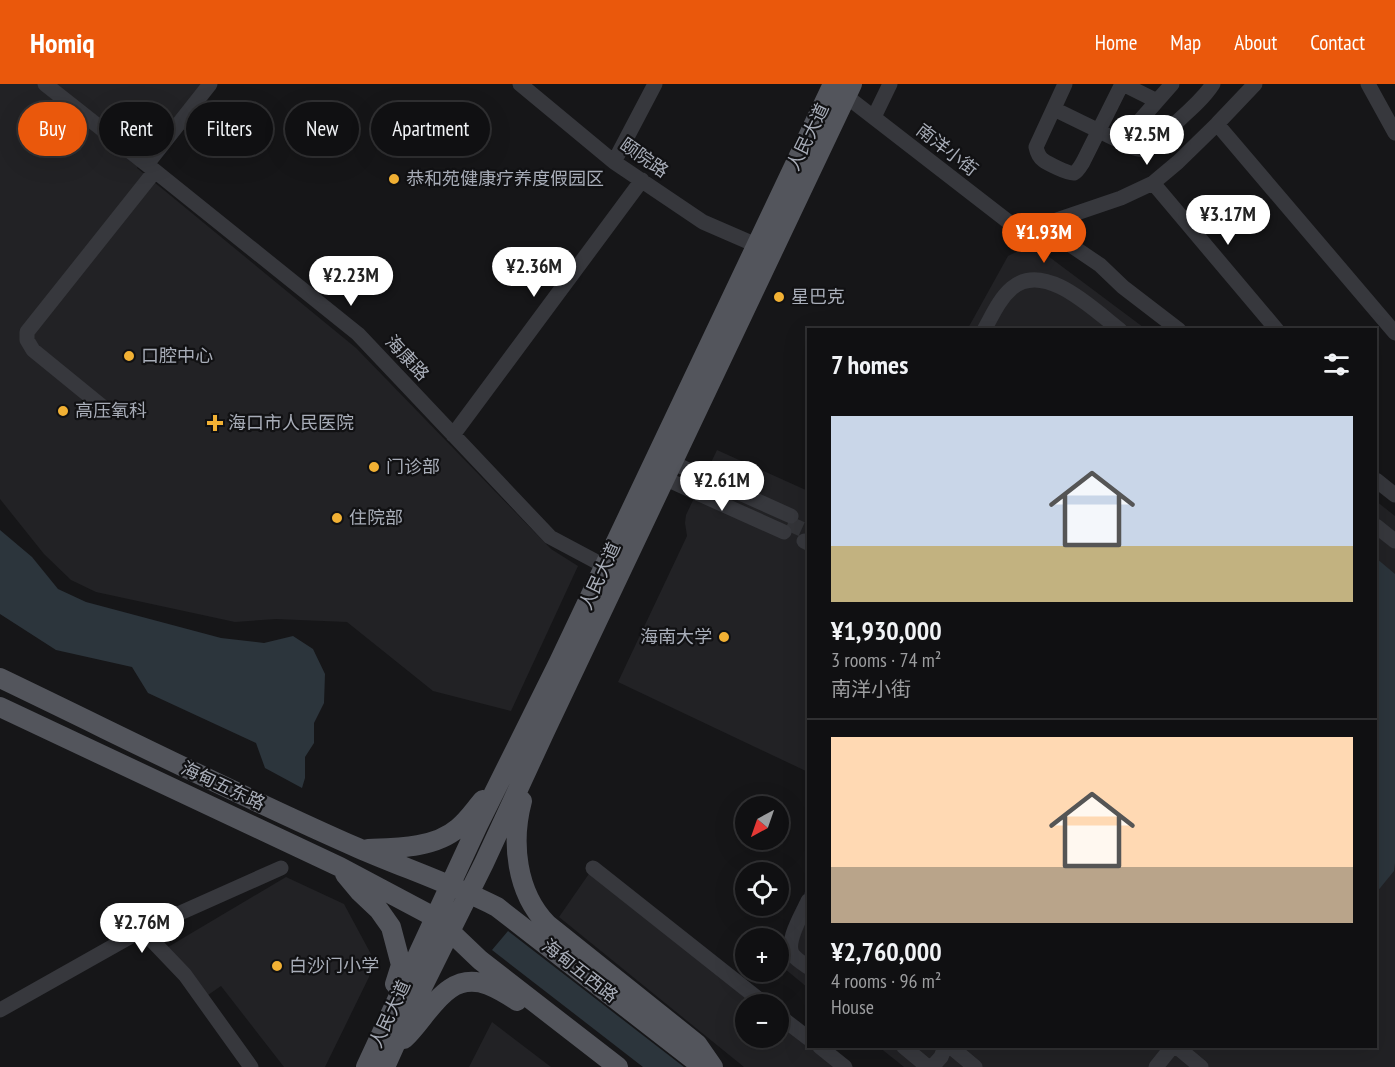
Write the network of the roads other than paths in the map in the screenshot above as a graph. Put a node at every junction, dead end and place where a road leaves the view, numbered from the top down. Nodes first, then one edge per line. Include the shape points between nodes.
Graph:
1 (45, 84) edge
2 (210, 84) edge
3 (520, 84) edge
4 (655, 84) edge
5 (890, 84) edge
6 (1065, 84) edge
7 (1122, 84) edge
8 (1172, 84) edge
9 (1213, 84) edge
10 (1255, 84) edge
11 (1368, 84) edge
12 (844, 88) edge
13 (1157, 101) junction
14 (1054, 109) junction
15 (874, 117) junction
16 (1217, 124) junction
17 (1099, 131) junction
18 (1395, 133) edge
19 (1121, 142) junction
20 (614, 162) junction
21 (151, 167) junction
22 (642, 180) junction
23 (1153, 183) junction
24 (1028, 230) junction
25 (756, 245) junction
26 (985, 328) edge
27 (991, 328) edge
28 (1107, 328) edge
29 (1117, 328) edge
30 (1176, 328) edge
31 (1275, 328) edge
32 (1395, 333) edge
33 (109, 412) dead end
34 (453, 435) junction
35 (669, 471) junction
36 (1377, 481) edge
37 (1395, 495) edge
38 (788, 524) tunnel mouth
39 (1377, 527) edge
40 (1377, 536) edge
41 (1395, 541) edge
42 (1395, 550) edge
43 (612, 570) junction
44 (0, 678) edge
45 (0, 707) edge
46 (527, 772) junction
47 (499, 782) junction
48 (359, 849) junction
49 (340, 867) junction
50 (281, 868) dead end
51 (593, 868) dead end
52 (450, 886) junction
53 (469, 893) junction
54 (807, 903) edge
55 (807, 920) edge
56 (443, 925) junction
57 (142, 930) junction
58 (807, 961) edge
59 (807, 967) edge
60 (752, 994) edge
61 (0, 1010) edge
62 (789, 1023) edge
63 (384, 1026) junction
64 (807, 1037) edge
65 (821, 1048) edge
66 (905, 1048) edge
67 (912, 1048) edge
68 (944, 1048) edge
69 (952, 1048) edge
70 (1174, 1048) edge
71 (389, 1058) edge
72 (251, 1067) edge
73 (366, 1067) edge
74 (604, 1067) edge
75 (618, 1067) edge
76 (704, 1067) edge
77 (713, 1067) edge
78 (845, 1067) edge
79 (932, 1067) edge
80 (975, 1067) edge
81 (1156, 1067) edge
82 (1163, 1067) edge
83 (1194, 1067) edge
84 (1201, 1067) edge

1 - 21 street, 海康路
2 - 21 street
3 - 20 street, 颐院路
4 - 20 street
5 - 15 street
6 - 14 street
7 - 13 street
7 - 17 street
8 - 13 street
9 - 19 street via 1151,147 1141,150
10 - 16 street
11 - 18 street
12 - 15 street, 南洋小街
12 - 25 main road, 人民大道
12 - 35 main road, 人民大道
13 - 19 street
14 - 17 street
14 - 17 street via 1036,147 1042,160 1056,167 1074,173
15 - 24 street, 南洋小街 via 1010,223
16 - 23 street
16 - 32 street
17 - 19 street
20 - 22 street, 颐院路
21 - 33 street via 27,332 33,350
21 - 34 street, 海康路 via 358,334
22 - 25 street, 颐院路 via 703,222
22 - 34 street
23 - 24 street
23 - 31 street
24 - 30 street, 南洋小街 via 1050,234 1069,244
25 - 43 main road, 人民大道
26 - 29 street via 1011,288 1023,281 1038,280 1068,290
27 - 28 street via 1015,292 1038,286 1063,294
34 - 43 street, 海康路 via 550,537
35 - 38 street
35 - 43 main road, 人民大道
36 - 37 street
39 - 41 street
40 - 42 street
43 - 46 main road, 人民大道
43 - 47 main road, 人民大道 via 554,672
44 - 48 main road, 海甸五东路
45 - 49 main road, 海甸五东路
46 - 53 main road, 人民大道
46 - 77 main road via 517,825 517,852 524,888 535,909 547,924 697,1044
47 - 48 main road via 448,835 420,845
47 - 52 main road, 人民大道
48 - 52 main road, 海甸五东路
49 - 56 main road, 海甸五东路
49 - 63 main road via 391,927 401,965
50 - 57 street
51 - 60 street
52 - 53 main road, 海甸五西路
52 - 56 main road, 人民大道
53 - 56 main road, 人民大道
53 - 76 main road, 海甸五西路 via 496,907
54 - 59 street via 790,945
55 - 58 street via 797,947
56 - 63 main road, 人民大道
56 - 71 main road, 人民大道
56 - 75 main road via 480,960
57 - 61 street
57 - 72 street via 185,975
62 - 64 street
63 - 73 main road, 人民大道
65 - 78 street
66 - 79 street
67 - 79 street
68 - 79 street
69 - 80 street
70 - 81 street
70 - 82 street
70 - 83 street
70 - 84 street
71 - 74 main road via 449,989 480,982 523,1005

